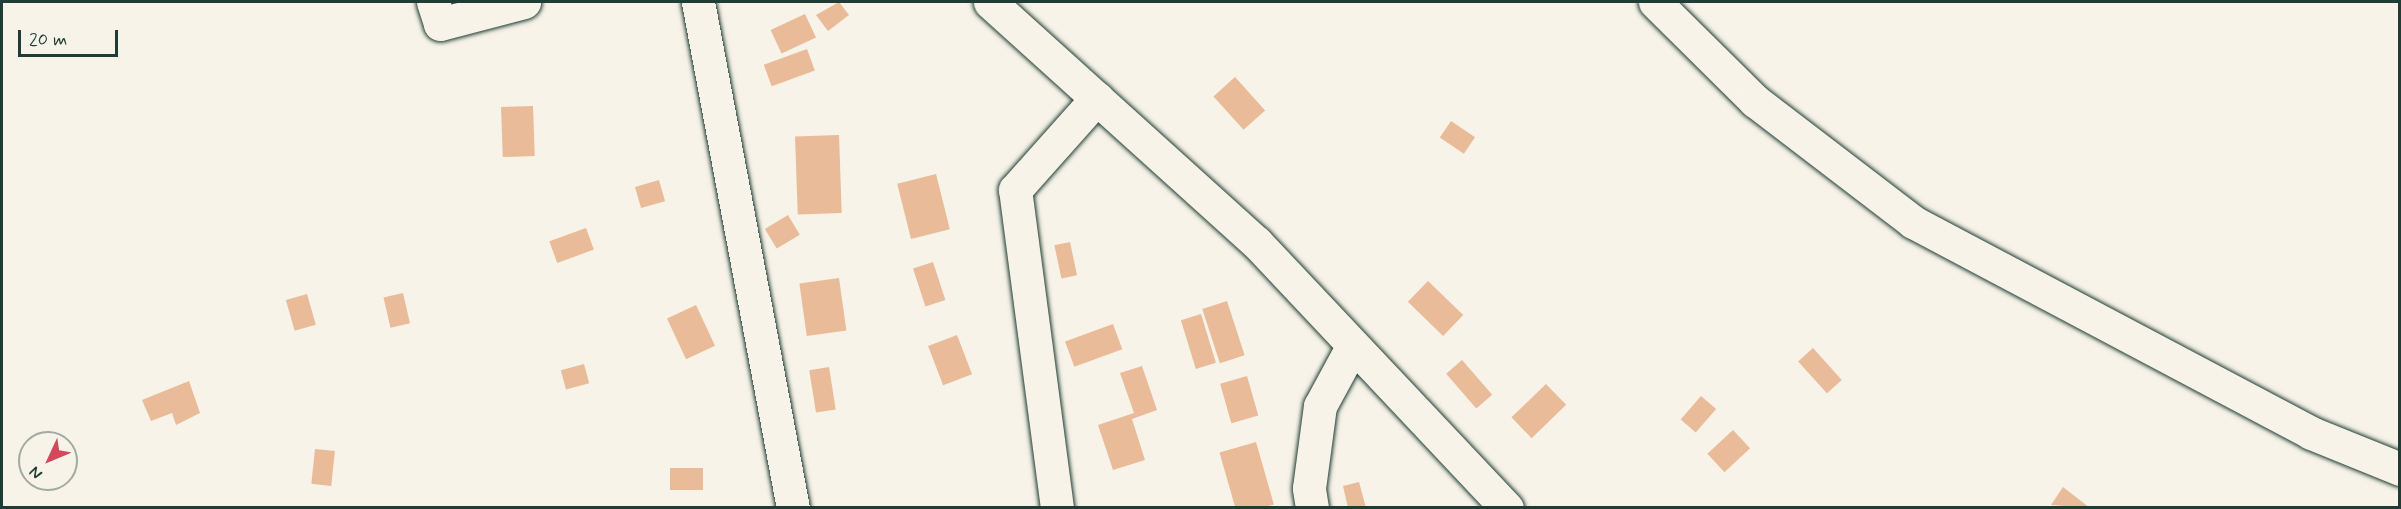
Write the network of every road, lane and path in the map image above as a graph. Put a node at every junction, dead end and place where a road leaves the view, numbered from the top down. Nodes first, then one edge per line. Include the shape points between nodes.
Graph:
1 (433, 2) edge
2 (524, 2) edge
3 (698, 2) edge
4 (990, 2) edge
5 (1655, 2) edge
6 (1097, 98) junction
7 (1353, 345) junction
8 (2400, 469) edge
9 (793, 507) edge
10 (1057, 507) edge
11 (1312, 507) edge
12 (1507, 507) edge

1 - 2 street via 440,24
3 - 9 street
4 - 6 street
5 - 8 street via 1755,101 1913,222 2311,434
6 - 7 street via 1256,242
6 - 10 street via 1016,190
7 - 11 street via 1320,406 1308,488
7 - 12 street

